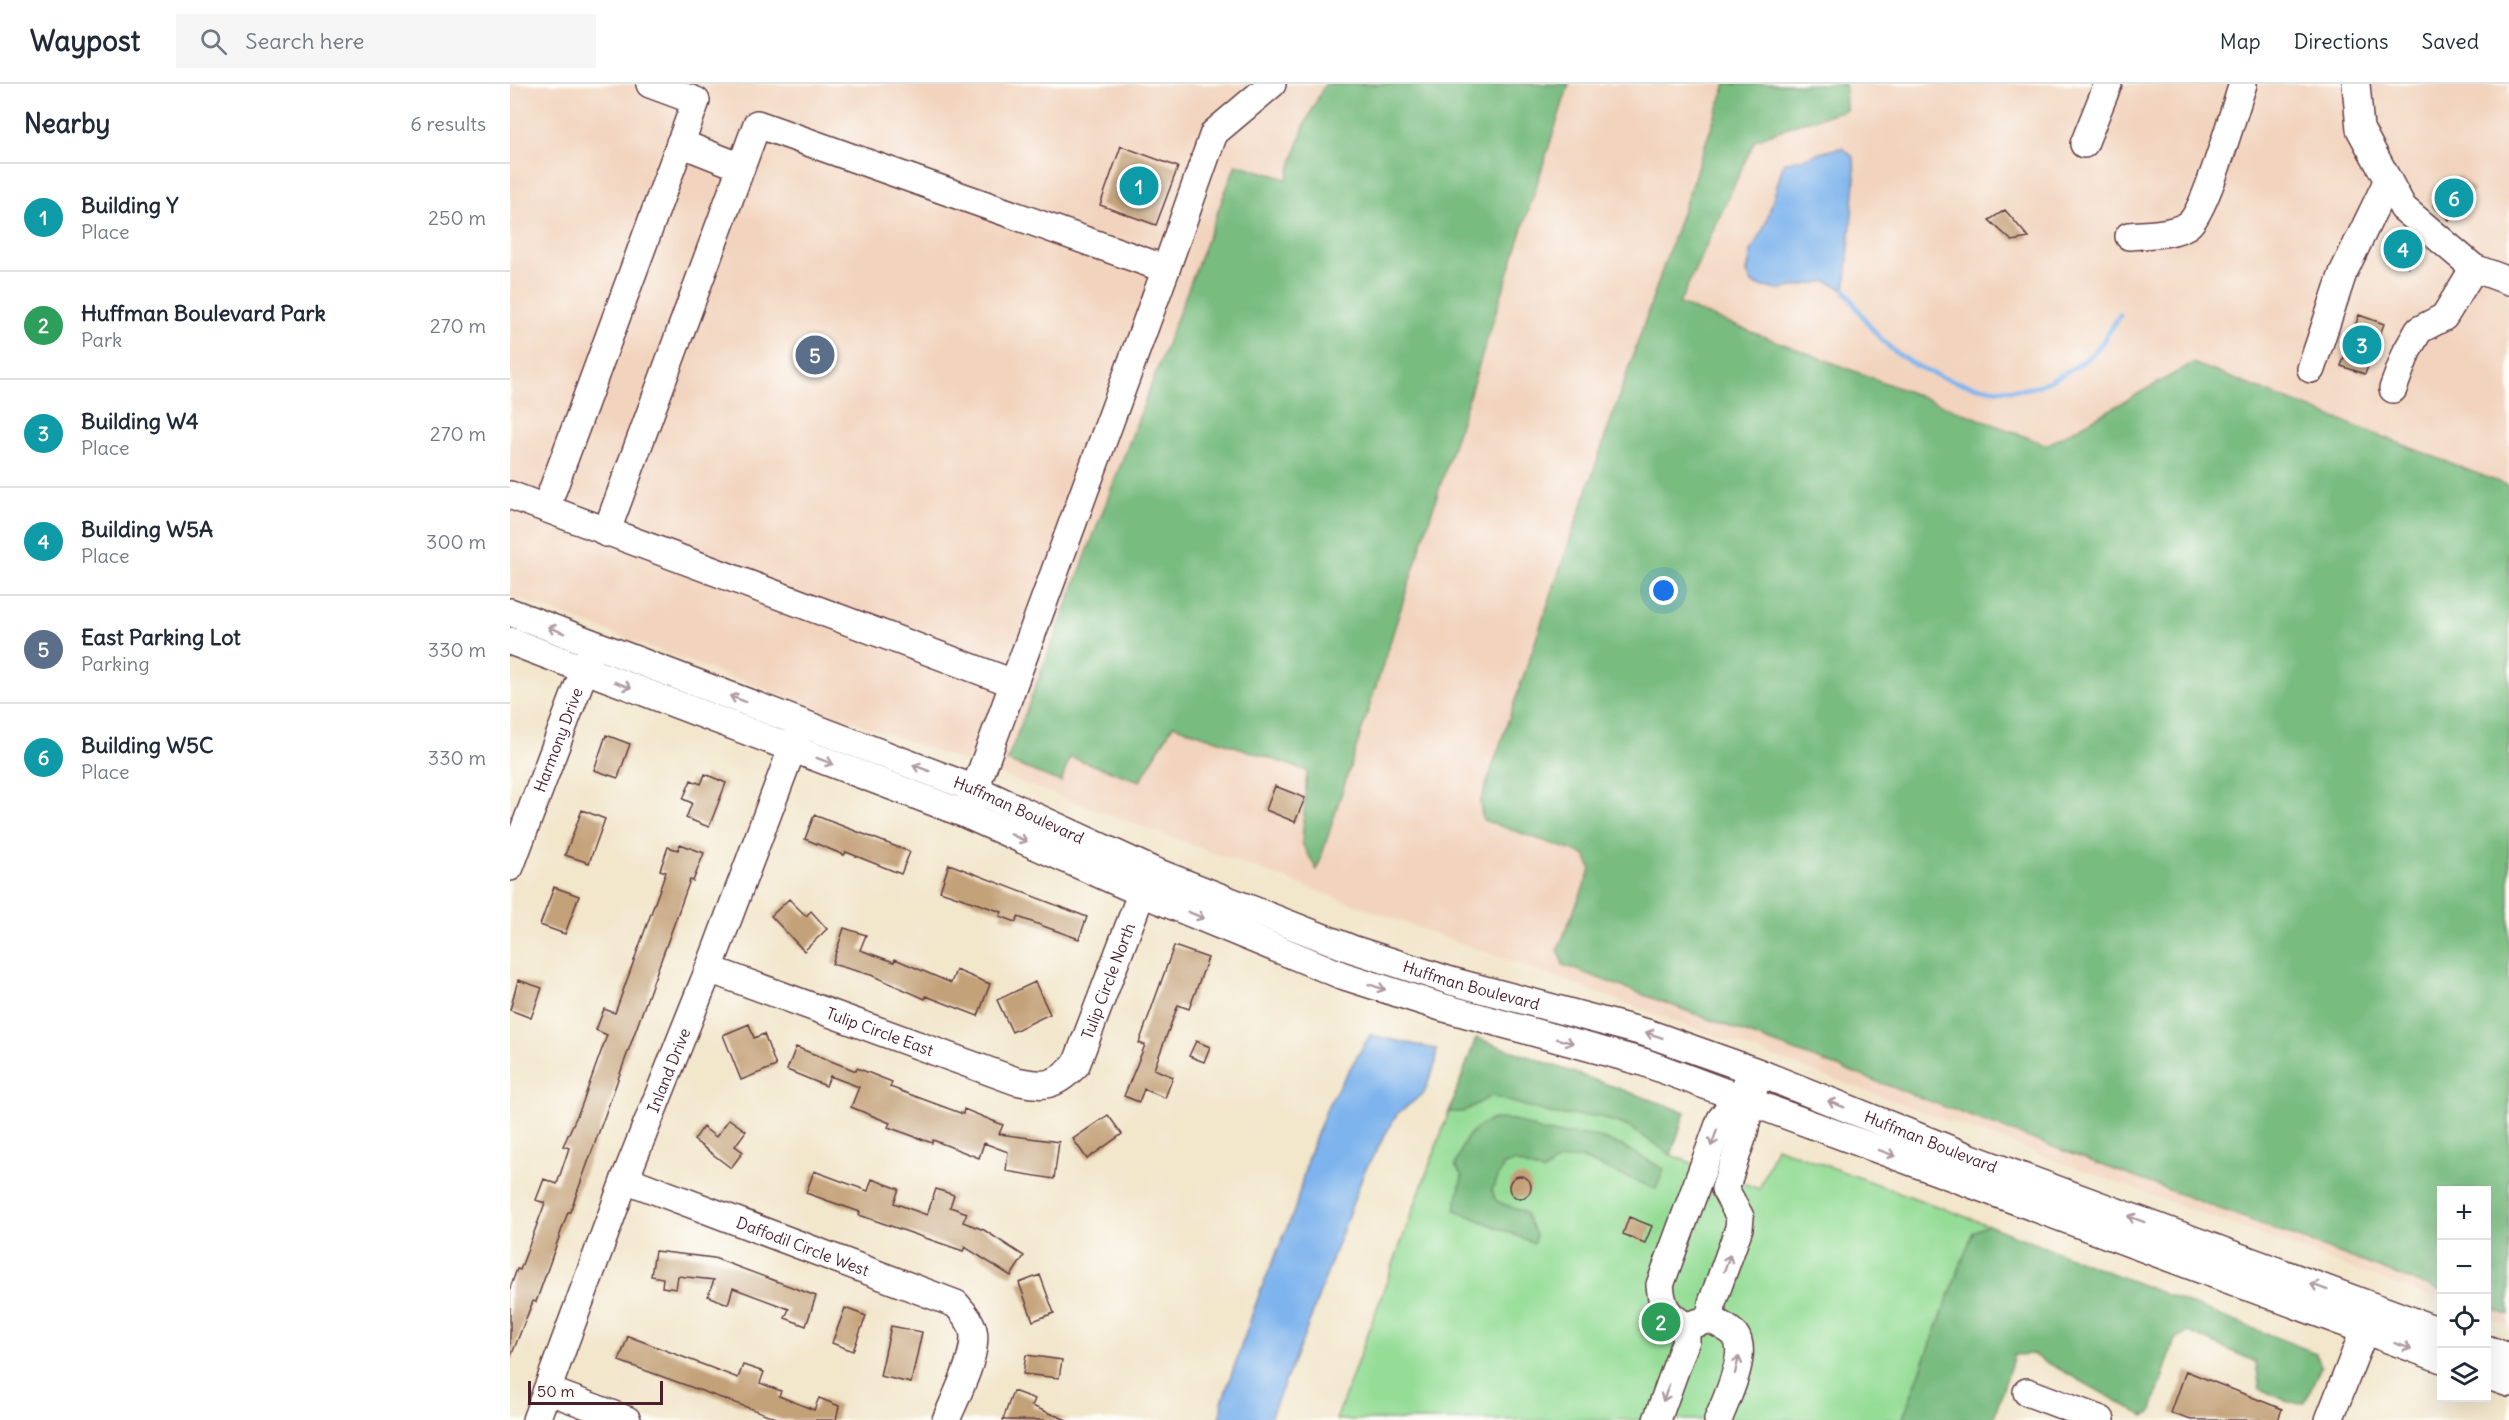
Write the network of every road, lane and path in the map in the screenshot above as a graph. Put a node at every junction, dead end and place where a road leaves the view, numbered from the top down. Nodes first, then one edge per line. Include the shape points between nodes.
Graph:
1 (650, 84) edge
2 (1272, 84) edge
3 (2108, 84) edge
4 (2243, 84) edge
5 (2356, 84) edge
6 (680, 143) junction
7 (2084, 144) dead end
8 (741, 167) junction
9 (2388, 180) junction
10 (2129, 236) dead end
11 (2474, 268) junction
12 (1166, 269) junction
13 (2509, 281) edge
14 (2311, 369) dead end
15 (2393, 389) dead end
16 (510, 495) edge
17 (546, 508) junction
18 (606, 533) junction
19 (510, 612) edge
20 (510, 641) edge
21 (593, 645) junction
22 (584, 670) junction
23 (1012, 683) junction
24 (801, 723) junction
25 (792, 748) junction
26 (975, 789) junction
27 (965, 814) junction
28 (510, 867) edge
29 (1147, 881) junction
30 (709, 969) junction
31 (1757, 1072) junction
32 (1052, 1083) joint
33 (1744, 1100) junction
34 (625, 1179) junction
35 (1730, 1203) junction
36 (1689, 1206) junction
37 (2374, 1307) junction
38 (1699, 1323) junction
39 (2437, 1330) edge
40 (2364, 1332) junction
41 (2491, 1350) edge
42 (2437, 1357) edge
43 (2509, 1357) edge
44 (2491, 1376) edge
45 (2509, 1383) edge
46 (547, 1390) junction
47 (2027, 1392) dead end
48 (536, 1420) edge
49 (627, 1420) edge
50 (946, 1420) edge
51 (1657, 1420) edge
52 (1719, 1420) edge
53 (2101, 1420) edge
54 (2329, 1420) edge

1 - 6 street via 696,101
2 - 12 street via 1214,133
3 - 7 street
4 - 10 street via 2203,202 2188,224 2168,232
5 - 9 street via 2360,129
6 - 8 street
6 - 17 street
8 - 12 street via 757,124
8 - 18 street
9 - 11 street via 2403,208
9 - 14 street via 2343,273
11 - 13 street
11 - 15 street via 2444,317 2420,330 2407,351
12 - 23 street
16 - 17 street
17 - 18 street
18 - 23 street
21 -> 19 street, Huffman Boulevard
20 - 22 street, Huffman Boulevard
21 - 22 street, Harmony Drive
24 -> 21 street, Huffman Boulevard
22 -> 25 street, Huffman Boulevard
22 - 28 street, Harmony Drive
23 - 26 street
24 - 25 street, Inland Drive
26 -> 24 street, Huffman Boulevard
25 -> 27 street, Huffman Boulevard
25 - 30 street, Inland Drive
26 - 27 street
26 - 29 street, Huffman Boulevard
27 -> 29 street, Huffman Boulevard
31 -> 29 street, Huffman Boulevard via 1647,1033 1451,981
29 - 32 street, Tulip Circle North via 1076,1065
29 -> 33 street, Huffman Boulevard via 1341,975 1441,1007 1644,1062
30 - 32 street, Tulip Circle East via 1016,1081 1040,1086
30 - 34 street, Inland Drive
31 - 33 street
37 -> 31 street, Huffman Boulevard via 1971,1158
33 - 35 street via 1725,1185
33 -> 36 street via 1721,1119
33 -> 40 street, Huffman Boulevard
34 - 46 street, Inland Drive
34 - 50 street, Daffodil Circle West via 956,1304 974,1338
35 - 36 street via 1714,1196
38 -> 35 street via 1712,1303 1739,1228 1740,1217
36 - 38 street via 1660,1285 1662,1306
37 - 39 street, Huffman Boulevard
37 - 40 street
38 -> 51 street via 1686,1340
52 -> 38 street via 1739,1361 1739,1343 1733,1333
40 -> 42 street, Huffman Boulevard
40 - 54 street
41 - 43 street
44 - 45 street
46 - 48 street, Inland Drive
46 - 49 street
47 - 53 street

